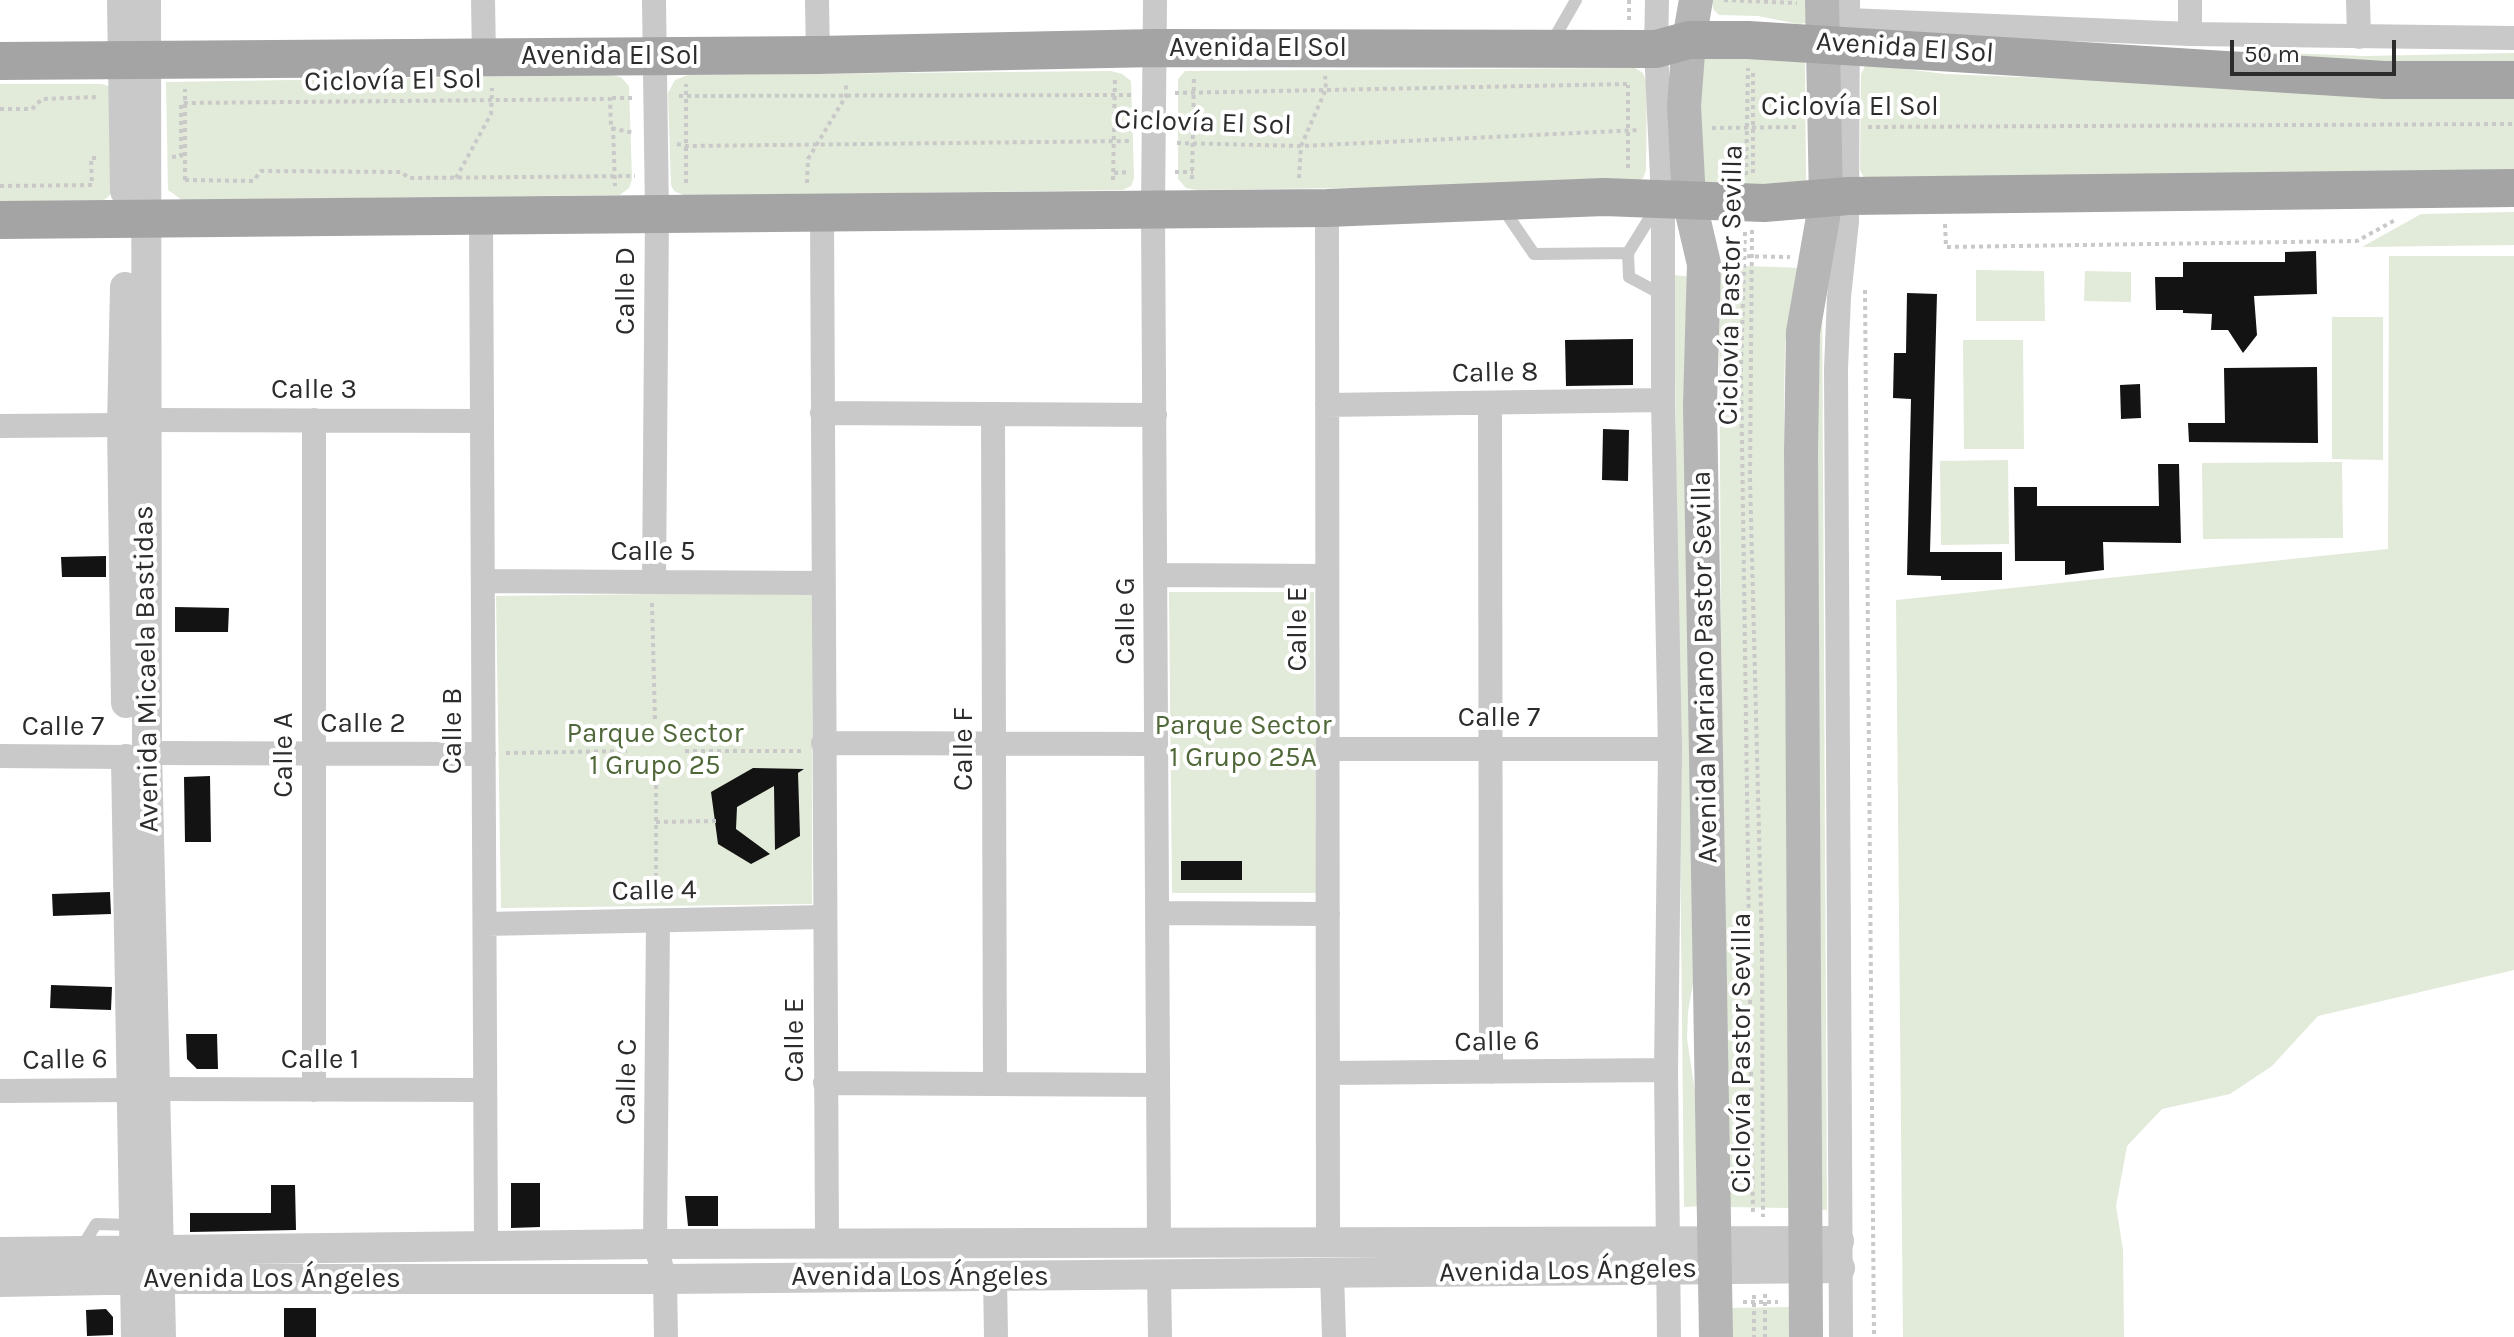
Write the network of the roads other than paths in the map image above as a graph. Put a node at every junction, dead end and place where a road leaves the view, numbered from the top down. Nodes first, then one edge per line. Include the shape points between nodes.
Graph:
1 (122, 0) edge
2 (146, 0) edge
3 (483, 0) edge
4 (654, 0) edge
5 (817, 0) edge
6 (1155, 0) edge
7 (1576, 0) edge
8 (1657, 0) edge
9 (1696, 0) edge
10 (2190, 0) edge
11 (2358, 0) edge
12 (1835, 18) edge
13 (2190, 34) junction
14 (2359, 37) junction
15 (2514, 38) edge
16 (1156, 48) junction
17 (1548, 49) junction
18 (832, 54) junction
19 (670, 56) junction
20 (1650, 56) junction
21 (488, 57) junction
22 (134, 60) junction
23 (0, 61) edge
24 (2514, 80) edge
25 (2514, 188) edge
26 (1660, 198) junction
27 (1837, 198) junction
28 (1497, 201) junction
29 (1312, 208) junction
30 (1153, 210) junction
31 (814, 213) junction
32 (671, 214) junction
33 (470, 216) junction
34 (136, 219) junction
35 (0, 220) edge
36 (1628, 253) junction
37 (1663, 295) junction
38 (1663, 400) junction
39 (1490, 404) junction
40 (1327, 405) junction
41 (822, 413) junction
42 (993, 414) junction
43 (1155, 415) junction
44 (314, 420) junction
45 (482, 421) junction
46 (134, 422) junction
47 (0, 426) edge
48 (1156, 575) junction
49 (1327, 576) junction
50 (483, 581) junction
51 (653, 582) junction
52 (823, 583) junction
53 (994, 743) junction
54 (1156, 744) junction
55 (823, 747) junction
56 (1490, 748) junction
57 (1328, 749) junction
58 (1670, 749) junction
59 (315, 753) junction
60 (484, 754) junction
61 (137, 755) junction
62 (0, 756) edge
63 (1158, 913) junction
64 (1328, 914) junction
65 (824, 917) junction
66 (657, 921) junction
67 (485, 924) junction
68 (1666, 1070) junction
69 (1491, 1072) junction
70 (1328, 1073) junction
71 (825, 1083) junction
72 (995, 1084) junction
73 (1158, 1085) junction
74 (143, 1089) junction
75 (314, 1090) junction
76 (485, 1090) junction
77 (0, 1091) edge
78 (1159, 1242) junction
79 (1328, 1242) junction
80 (827, 1243) junction
81 (655, 1244) junction
82 (486, 1245) junction
83 (80, 1250) junction
84 (0, 1252) edge
85 (1668, 1255) junction
86 (1715, 1255) junction
87 (1839, 1255) junction
88 (144, 1256) junction
89 (1805, 1271) junction
90 (1332, 1273) junction
91 (1159, 1275) junction
92 (995, 1277) junction
93 (665, 1279) junction
94 (81, 1280) junction
95 (0, 1282) edge
96 (136, 1337) edge
97 (161, 1337) edge
98 (666, 1337) edge
99 (996, 1337) edge
100 (1160, 1337) edge
101 (1334, 1337) edge
102 (1669, 1337) edge
103 (1716, 1337) edge
104 (1806, 1337) edge
105 (1841, 1337) edge

1 - 22 street, Avenida Micaela Bastidas
2 - 22 street, Avenida Micaela Bastidas
3 - 21 street
4 - 19 street, Calle D
5 - 18 street
6 - 16 street, Calle G
7 - 17 lane
8 - 20 street, Avenida Mariano Pastor Sevilla
9 - 20 main road, Avenida Mariano Pastor Sevilla
10 - 13 street
11 - 14 street
12 - 13 street, Avenida El Sol
12 - 20 main road, Avenida El Sol via 1751,40
12 - 24 main road, Avenida El Sol via 2384,80
12 - 27 main road
13 - 14 street, Avenida El Sol
14 - 15 street, Avenida El Sol
16 - 17 main road, Avenida El Sol
16 - 18 main road, Avenida El Sol
16 - 30 street, Calle G
17 - 20 main road, Avenida El Sol
18 - 19 main road, Avenida El Sol
19 - 21 main road, Avenida El Sol
19 - 32 street, Calle D via 656,139
20 - 26 main road, Avenida Mariano Pastor Sevilla via 1673,129
21 - 22 main road, Avenida El Sol
22 - 23 main road, Avenida El Sol
22 - 34 street, Avenida Micaela Bastidas
25 - 27 main road
26 - 27 main road via 1749,203
26 - 28 main road
26 - 36 lane
26 - 37 street, Avenida Mariano Pastor Sevilla
26 - 86 main road, Avenida Mariano Pastor Sevilla via 1704,264 1700,406
27 - 87 street
27 - 89 main road via 1803,332
28 - 29 main road
28 - 36 lane via 1534,254
29 - 30 main road
29 - 40 street, Calle E
30 - 31 main road
30 - 43 street, Calle G
31 - 32 main road
31 - 41 street, Calle E
32 - 33 main road
32 - 51 street, Calle D
33 - 34 main road
33 - 45 street, Calle B
34 - 35 main road
34 - 46 street, Avenida Micaela Bastidas
36 - 37 lane via 1629,277
37 - 38 street, Avenida Mariano Pastor Sevilla
38 - 39 street, Calle 8
38 - 58 street, Avenida Mariano Pastor Sevilla
39 - 40 street, Calle 8
39 - 56 street
40 - 49 street, Calle E
41 - 42 street
41 - 52 street, Calle E
42 - 43 street
42 - 53 street, Calle F
43 - 48 street, Calle G
44 - 45 street, Calle 3
44 - 46 street, Calle 3
44 - 59 street, Calle A
45 - 50 street, Calle B
46 - 47 street
46 - 61 street, Avenida Micaela Bastidas
48 - 49 street
48 - 54 street, Calle G
49 - 57 street, Calle E
50 - 51 street, Calle 5
50 - 60 street, Calle B
51 - 52 street, Calle 5
52 - 55 street, Calle E
53 - 54 street
53 - 55 street
53 - 72 street, Calle F
54 - 63 street, Calle G
55 - 65 street, Calle E
56 - 57 street, Calle 7
56 - 58 street, Calle 7
56 - 69 street
57 - 64 street, Calle E
58 - 68 street, Avenida Mariano Pastor Sevilla
59 - 60 street, Calle 2
59 - 61 street, Calle 2
59 - 75 street, Calle A
60 - 67 street, Calle B
61 - 62 street, Calle 7
61 - 74 street, Avenida Micaela Bastidas
63 - 64 street
63 - 73 street, Calle G
64 - 70 street, Calle E
65 - 66 street, Calle 4
65 - 71 street, Calle E
66 - 67 street, Calle 4
66 - 81 street, Calle C
67 - 76 street, Calle B
68 - 69 street, Calle 6
68 - 85 street, Avenida Mariano Pastor Sevilla
69 - 70 street, Calle 6
70 - 79 street, Calle E
71 - 72 street
71 - 80 street, Calle E
72 - 73 street
73 - 78 street, Calle G
74 - 75 street, Calle 1
74 - 77 street, Calle 6
74 - 88 street, Avenida Micaela Bastidas
75 - 76 street, Calle 1
76 - 82 street, Calle B
78 - 79 street, Avenida Los Ángeles
78 - 80 street, Avenida Los Ángeles
79 - 85 street, Avenida Los Ángeles
80 - 81 street, Avenida Los Ángeles
81 - 82 street, Avenida Los Ángeles
81 - 93 street, Calle C
82 - 88 street, Avenida Los Ángeles
83 - 84 street, Avenida Los Ángeles
83 - 88 street, Avenida Los Ángeles
83 - 94 street
85 - 86 street, Avenida Los Ángeles
85 - 90 street, Avenida Los Ángeles
85 - 102 street, Avenida Mariano Pastor Sevilla
86 - 89 street, Avenida Los Ángeles via 1759,1255
86 - 103 main road, Avenida Mariano Pastor Sevilla
87 - 89 street, Avenida Los Ángeles
87 - 105 street
88 - 93 street, Avenida Los Ángeles
88 - 94 street, Avenida Los Ángeles
88 - 96 street, Avenida Micaela Bastidas
88 - 97 street, Avenida Micaela Bastidas
89 - 104 main road
90 - 91 street, Avenida Los Ángeles
90 - 101 street
91 - 92 street, Avenida Los Ángeles
91 - 100 street
92 - 93 street, Avenida Los Ángeles
92 - 99 street
93 - 98 street, Calle C
94 - 95 street, Avenida Los Ángeles

